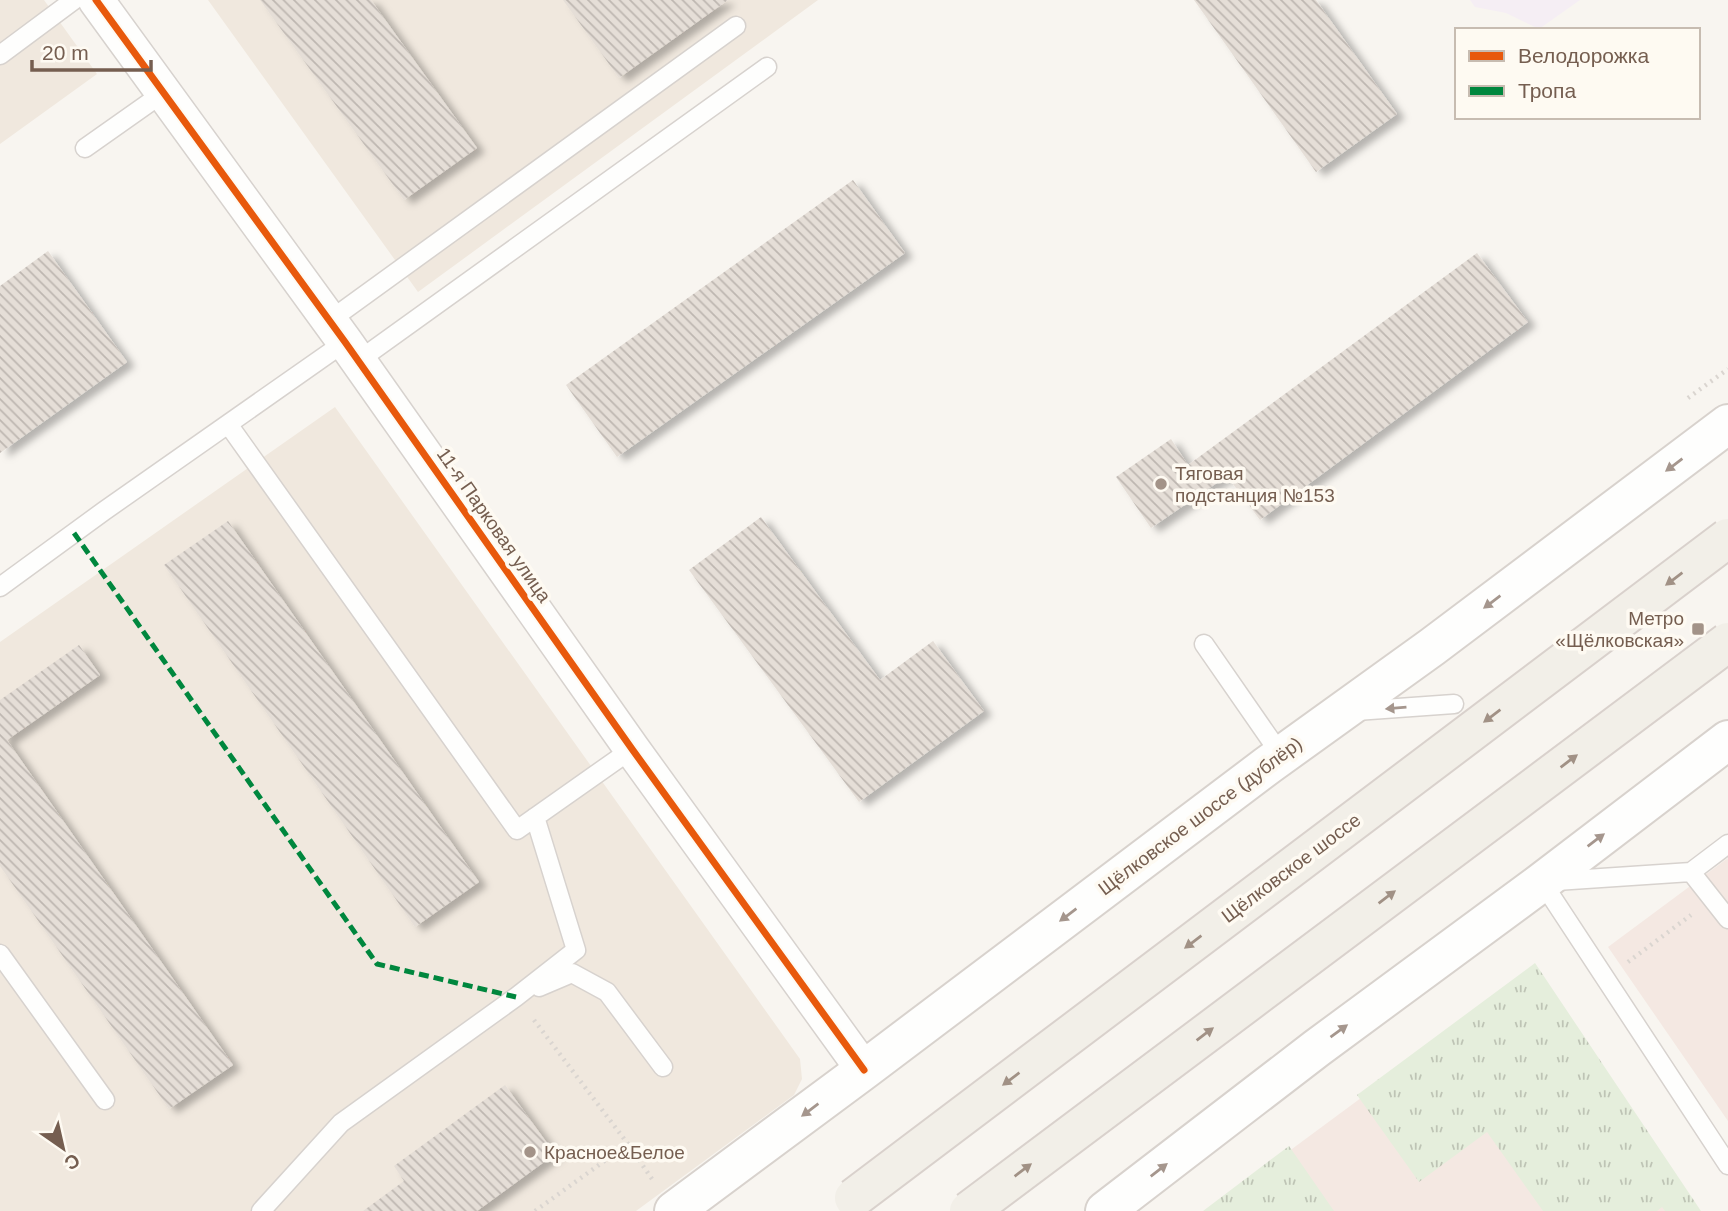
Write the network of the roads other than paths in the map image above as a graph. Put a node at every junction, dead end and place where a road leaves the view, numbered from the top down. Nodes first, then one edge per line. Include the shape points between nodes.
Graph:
1 (74, 0) edge
2 (96, 0) edge
3 (736, 26) dead end
4 (0, 55) edge
5 (767, 67) dead end
6 (163, 93) junction
7 (85, 148) dead end
8 (344, 341) junction
9 (228, 424) junction
10 (1728, 424) edge
11 (1728, 538) edge
12 (0, 587) edge
13 (1728, 642) edge
14 (1205, 645) dead end
15 (1454, 704) dead end
16 (1339, 713) junction
17 (1728, 740) edge
18 (632, 749) junction
19 (1282, 755) junction
20 (535, 817) junction
21 (1728, 844) edge
22 (1690, 872) junction
23 (1542, 882) junction
24 (1728, 919) edge
25 (0, 954) edge
26 (516, 997) junction
27 (663, 1068) dead end
28 (864, 1070) junction
29 (105, 1100) dead end
30 (1728, 1165) edge
31 (664, 1196) edge
32 (854, 1198) dead end
33 (261, 1211) edge
34 (969, 1211) edge
35 (1105, 1211) edge

1 - 4 lane
2 - 6 street, 11-я Парковая улица
3 - 8 lane
5 - 8 lane
6 - 7 lane
6 - 8 street, 11-я Парковая улица
8 - 9 lane
8 - 18 street, 11-я Парковая улица
9 - 12 lane
9 - 20 lane via 517,830
10 -> 16 main road, Щёлковское шоссе (дублёр)
11 -> 32 main road, Щёлковское шоссе, bridge
34 -> 13 main road, bridge
14 - 19 lane
15 -> 16 lane
16 - 19 main road, Щёлковское шоссе (дублёр)
23 -> 17 main road
18 - 20 lane
18 - 28 street, 11-я Парковая улица
19 -> 28 main road, Щёлковское шоссе (дублёр)
20 - 26 lane via 576,950
21 - 22 lane
22 - 23 lane
22 - 24 lane
23 - 30 lane
35 -> 23 main road
25 - 29 lane
26 - 27 lane via 572,973 607,992
26 - 33 lane via 341,1123
28 -> 31 main road, Щёлковское шоссе (дублёр)

